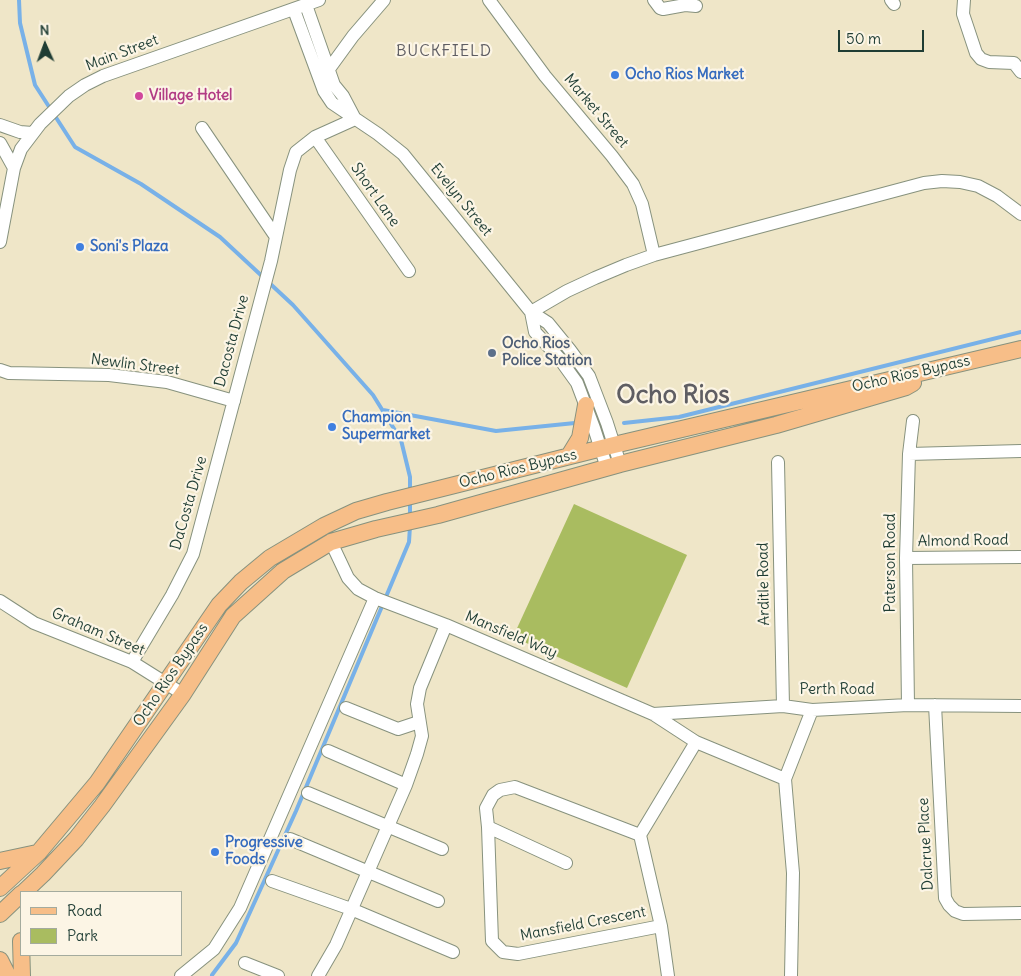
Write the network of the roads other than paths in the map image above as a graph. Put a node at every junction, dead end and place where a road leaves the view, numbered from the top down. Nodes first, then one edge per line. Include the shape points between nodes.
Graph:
1 (319, 0) edge
2 (384, 0) edge
3 (488, 0) edge
4 (654, 0) edge
5 (964, 0) edge
6 (696, 6) dead end
7 (300, 7) junction
8 (329, 69) junction
9 (1021, 72) edge
10 (355, 119) junction
11 (0, 125) edge
12 (36, 128) junction
13 (202, 128) dead end
14 (314, 137) junction
15 (0, 143) edge
16 (14, 168) junction
17 (1021, 214) edge
18 (276, 237) junction
19 (0, 242) edge
20 (654, 255) junction
21 (409, 271) dead end
22 (531, 312) junction
23 (1021, 349) edge
24 (981, 358) junction
25 (0, 370) edge
26 (234, 401) junction
27 (586, 405) junction
28 (914, 421) dead end
29 (607, 446) junction
30 (1021, 451) edge
31 (908, 454) junction
32 (569, 456) junction
33 (778, 462) dead end
34 (614, 466) junction
35 (331, 542) junction
36 (1021, 557) edge
37 (906, 558) junction
38 (379, 599) junction
39 (0, 601) edge
40 (446, 625) junction
41 (132, 662) junction
42 (166, 682) junction
43 (183, 694) junction
44 (908, 705) junction
45 (783, 706) junction
46 (936, 706) junction
47 (1021, 706) edge
48 (346, 708) dead end
49 (812, 710) junction
50 (653, 714) junction
51 (419, 722) junction
52 (696, 742) junction
53 (328, 751) dead end
54 (785, 779) junction
55 (406, 785) junction
56 (308, 793) dead end
57 (387, 827) junction
58 (488, 827) junction
59 (640, 835) junction
60 (290, 839) dead end
61 (442, 849) dead end
62 (39, 852) junction
63 (0, 861) edge
64 (566, 863) dead end
65 (368, 872) junction
66 (43, 874) junction
67 (272, 881) dead end
68 (0, 888) edge
69 (24, 891) edge
70 (33, 891) edge
71 (20, 895) edge
72 (438, 901) dead end
73 (351, 909) junction
74 (1021, 913) edge
75 (0, 914) edge
76 (661, 926) junction
77 (453, 952) dead end
78 (21, 956) edge
79 (0, 960) edge
80 (245, 963) dead end
81 (8, 976) edge
82 (22, 976) edge
83 (181, 976) edge
84 (278, 976) edge
85 (318, 976) edge
86 (668, 976) edge
87 (791, 976) edge

1 - 7 street, Main Street
2 - 8 street
3 - 20 street, Market Street via 633,184 642,204
4 - 6 street via 663,8
5 - 9 street via 964,14 976,53 989,62 1014,63
7 - 8 street, Evelyn Street
7 - 10 street, Evelyn Street via 324,91 332,103
7 - 12 street, Main Street via 103,76 69,96
8 - 10 street, Evelyn Street via 334,85
10 - 14 street
10 - 22 street, Evelyn Street via 403,154
11 - 12 street via 20,132
12 - 16 street, Main Street via 20,149
13 - 18 street
14 - 18 street via 296,152
14 - 21 street, Short Lane
15 - 16 street
16 - 19 street, Main Street
17 - 20 street via 978,186 942,181 924,183
18 - 26 street, Dacosta Drive
20 - 22 street via 596,278
22 - 27 street, Evelyn Street via 535,332 577,383
22 - 29 street, Evelyn Street via 548,323 589,376
23 - 24 main road
24 - 29 main road, Ocho Rios Bypass
24 - 34 main road, Ocho Rios Bypass via 906,386
25 - 26 street, Newlin Street via 9,373 109,374 167,382
26 - 41 street, DaCosta Drive via 193,554
27 - 29 street, Evelyn Street
27 - 32 main road via 580,438
28 - 31 street, Paterson Road
29 - 32 main road, Ocho Rios Bypass
29 - 34 street, Evelyn Street
30 - 31 street
31 - 37 street, Paterson Road
32 - 42 main road, Ocho Rios Bypass via 387,502 356,511 324,526 270,558 241,582 219,604
33 - 45 street, Arditle Road
34 - 35 main road, Ocho Rios Bypass
35 - 38 street, Mansfield Way via 348,578 358,588
35 - 43 main road, Ocho Rios Bypass via 283,571 233,616
36 - 37 street, Almond Road
37 - 44 street, Paterson Road
38 - 40 street, Mansfield Way
38 - 83 street via 240,908 214,948
39 - 41 street, Graham Street via 34,622
40 - 50 street, Mansfield Way
40 - 51 street via 420,688 416,704
41 - 42 street, Graham Street
42 - 43 street, Graham Street
42 - 62 main road, Ocho Rios Bypass via 97,783
43 - 66 main road, Ocho Rios Bypass via 102,806
44 - 46 street, Perth Road
44 - 49 street, Perth Road
45 - 49 street, Perth Road
45 - 50 street, Perth Road
46 - 47 street, Perth Road
46 - 74 street, Dalcrue Place via 945,898 955,911 963,914
48 - 51 street via 398,729
49 - 54 street
50 - 52 street, Mansfield Way
51 - 55 street via 422,736
52 - 54 street, Mansfield Way
52 - 59 street
53 - 55 street
54 - 87 street via 793,874
55 - 57 street
56 - 57 street
57 - 61 street
57 - 65 street
58 - 59 street, Mansfield Crescent via 488,801 500,790 515,787
58 - 64 street
58 - 76 street, Mansfield Crescent via 492,941 503,952 518,954
59 - 76 street
60 - 65 street
62 - 63 main road
62 - 68 main road, Ocho Rios Bypass
65 - 72 street
65 - 73 street
66 - 69 main road, Ocho Rios Bypass
66 - 70 main road
67 - 73 street
71 - 75 main road, Ocho Rios Bypass
73 - 77 street
73 - 85 street
76 - 86 street
78 - 82 main road
79 - 81 main road
80 - 84 street

